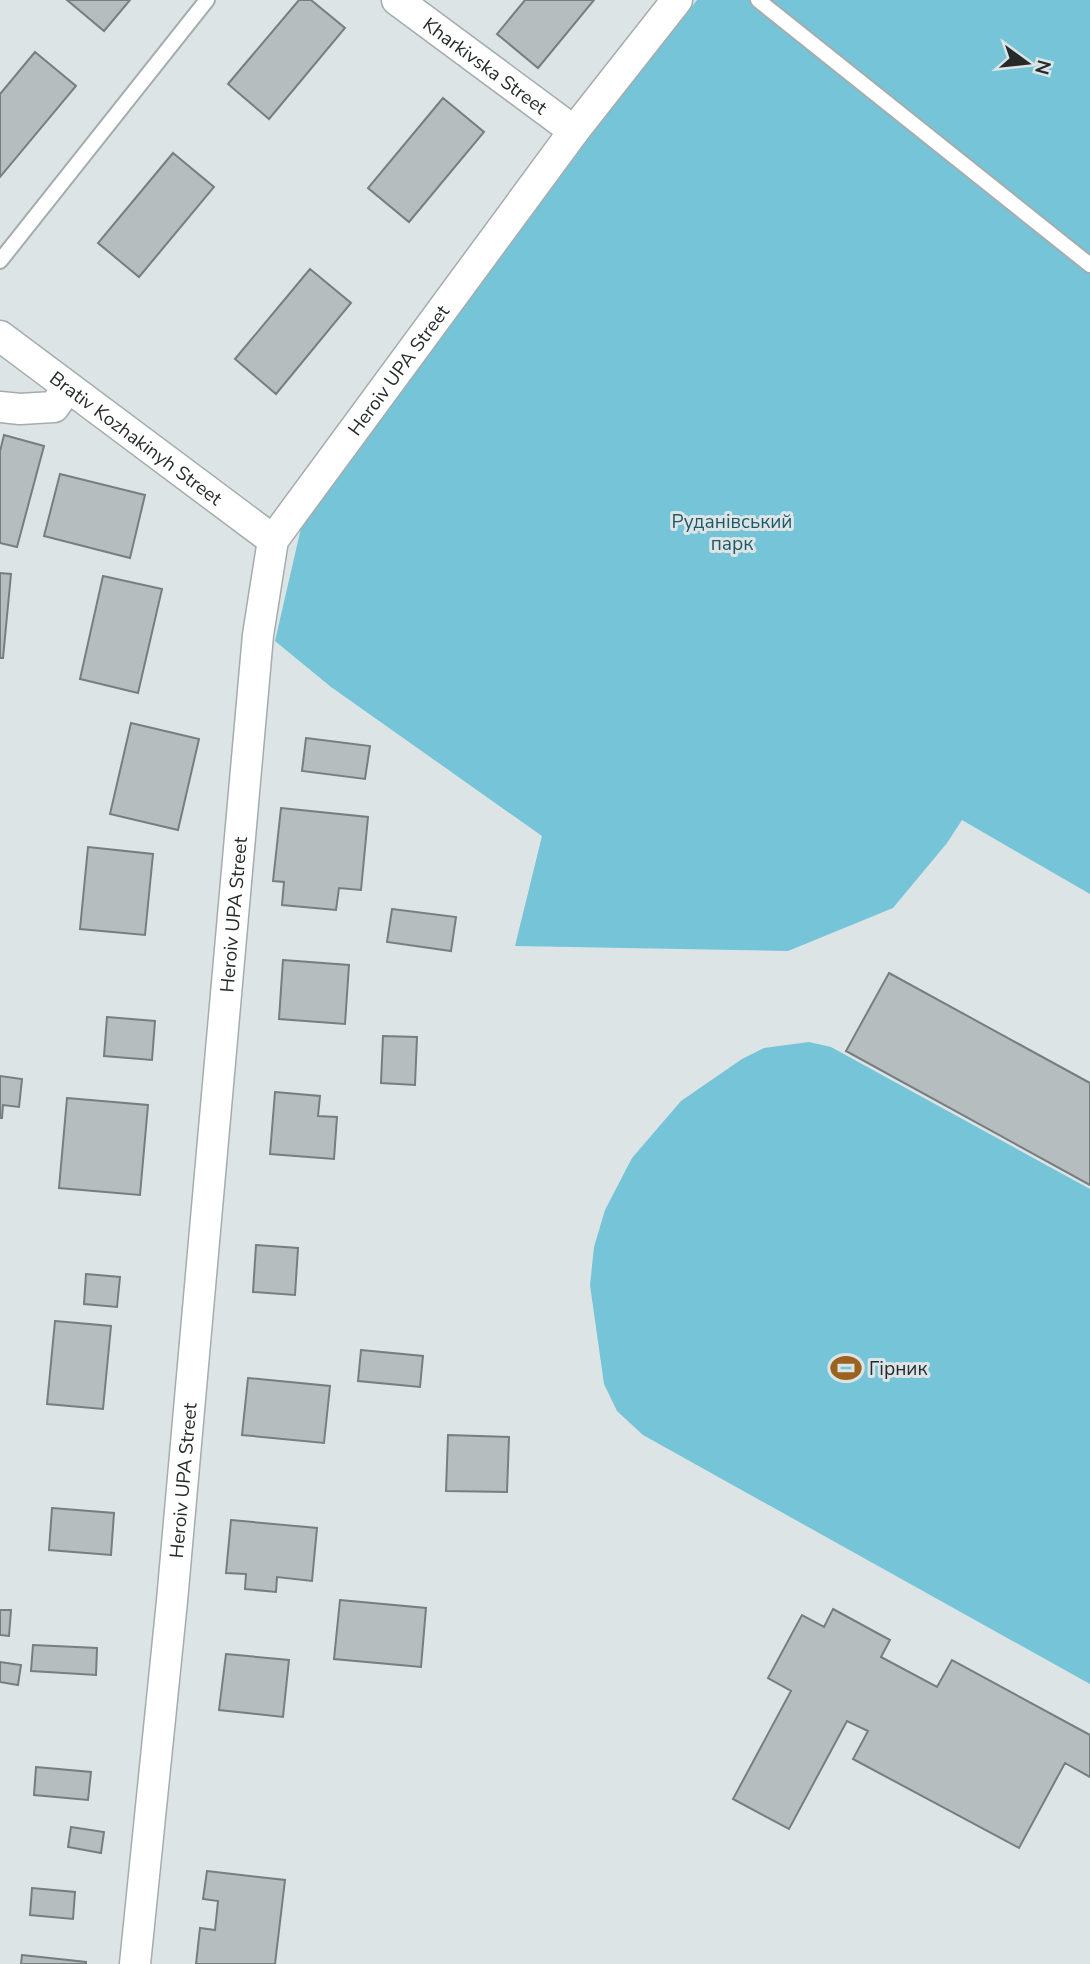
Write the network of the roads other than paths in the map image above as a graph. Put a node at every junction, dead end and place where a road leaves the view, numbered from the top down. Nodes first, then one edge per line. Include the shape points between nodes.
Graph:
1 (207, 0) edge
2 (397, 0) edge
3 (677, 0) edge
4 (758, 0) edge
5 (574, 131) junction
6 (0, 261) edge
7 (1090, 265) edge
8 (0, 336) edge
9 (68, 387) junction
10 (0, 407) edge
11 (273, 540) junction
12 (135, 1964) edge

1 - 6 lane
2 - 5 street, Kharkivska Street
3 - 5 street, Heroiv UPA Street
4 - 7 lane
5 - 11 street, Heroiv UPA Street
8 - 9 street, Brativ Kozhakinyh Street
9 - 10 street via 54,407
9 - 11 street, Brativ Kozhakinyh Street
11 - 12 street, Heroiv UPA Street via 257,635

